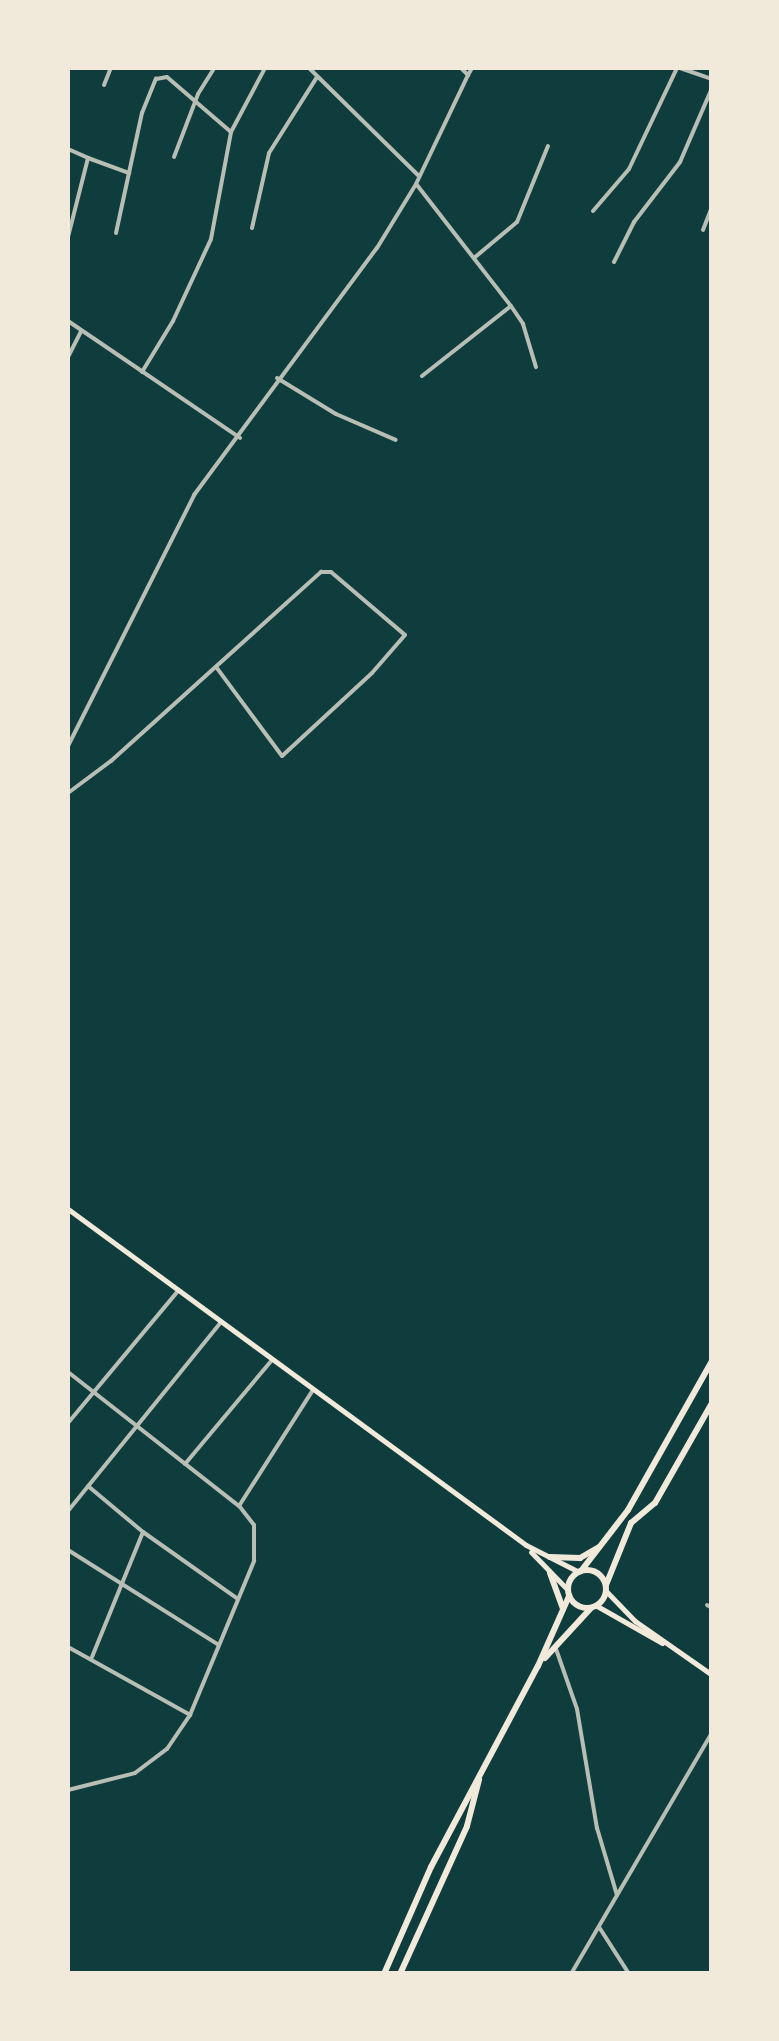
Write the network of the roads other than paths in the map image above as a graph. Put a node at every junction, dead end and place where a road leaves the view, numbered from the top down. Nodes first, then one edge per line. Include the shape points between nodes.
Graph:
1 (110, 68) edge
2 (214, 68) edge
3 (265, 68) edge
4 (309, 68) edge
5 (462, 68) edge
6 (472, 68) edge
7 (678, 68) edge
8 (468, 75) junction
9 (317, 77) junction
10 (712, 79) edge
11 (104, 85) dead end
12 (712, 88) edge
13 (196, 100) junction
14 (231, 132) junction
15 (548, 146) dead end
16 (68, 148) edge
17 (174, 156) dead end
18 (88, 158) junction
19 (129, 173) junction
20 (418, 175) junction
21 (416, 184) junction
22 (712, 207) edge
23 (593, 211) dead end
24 (252, 228) dead end
25 (702, 230) dead end
26 (116, 233) dead end
27 (68, 236) edge
28 (474, 258) junction
29 (614, 262) dead end
30 (511, 306) junction
31 (68, 322) edge
32 (81, 331) junction
33 (68, 357) edge
34 (536, 367) dead end
35 (142, 372) junction
36 (422, 376) dead end
37 (276, 378) junction
38 (240, 438) junction
39 (396, 440) dead end
40 (217, 668) junction
41 (68, 746) edge
42 (68, 793) edge
43 (68, 1209) edge
44 (178, 1292) junction
45 (220, 1322) junction
46 (272, 1360) junction
47 (712, 1361) edge
48 (68, 1372) edge
49 (313, 1390) junction
50 (92, 1391) junction
51 (711, 1406) edge
52 (68, 1423) edge
53 (136, 1426) junction
54 (184, 1464) junction
55 (88, 1486) junction
56 (238, 1506) junction
57 (68, 1511) edge
58 (143, 1532) junction
59 (608, 1541) junction
60 (526, 1546) junction
61 (68, 1550) edge
62 (550, 1558) junction
63 (580, 1572) junction
64 (550, 1573) junction
65 (118, 1584) junction
66 (606, 1588) junction
67 (569, 1593) junction
68 (238, 1599) junction
69 (594, 1607) junction
70 (563, 1609) junction
71 (220, 1645) junction
72 (68, 1647) edge
73 (556, 1648) junction
74 (675, 1648) junction
75 (91, 1659) junction
76 (538, 1666) junction
77 (712, 1675) edge
78 (190, 1715) junction
79 (712, 1733) edge
80 (480, 1774) junction
81 (68, 1790) edge
82 (618, 1895) junction
83 (599, 1928) junction
84 (384, 1974) edge
85 (400, 1974) edge
86 (571, 1974) edge
87 (629, 1974) edge

1 - 11 street
2 - 13 street
3 - 14 street
4 - 9 street
5 - 8 street
6 - 8 street
7 - 10 street
7 - 23 street via 630,168
8 - 20 street
9 - 20 street
9 - 24 street via 269,152
12 - 29 street via 680,162 634,222
13 - 14 street
13 - 17 street
13 - 19 street via 167,77 156,79
14 - 35 street via 204,257
15 - 28 street via 517,222
16 - 18 street
18 - 19 street
18 - 27 street
19 - 26 street
20 - 21 street
21 - 28 street
21 - 37 street via 353,283
22 - 25 street
28 - 30 street
30 - 34 street
30 - 36 street
31 - 32 street
32 - 33 street
32 - 35 street
35 - 38 street
37 - 38 street
37 - 39 street
38 - 41 street via 171,534
40 - 40 street via 325,571 405,635 282,756
40 - 42 street
43 - 44 main road
44 - 45 main road
44 - 50 street
45 - 46 main road
45 - 53 street
46 - 49 main road
46 - 54 street
47 - 59 highway
48 - 50 street
49 - 56 street
49 - 60 main road
50 - 52 street
50 - 53 street
51 - 66 highway via 654,1502 631,1523
53 - 54 street
53 - 55 street
54 - 56 street
55 - 57 street
55 - 58 street
56 - 68 street via 252,1519 256,1542
58 - 65 street
58 - 68 street
59 - 62 highway via 580,1558
59 - 63 highway
60 - 62 main road
60 - 64 main road
61 - 65 street
62 - 63 main road
63 - 66 highway via 599,1574
63 - 67 highway
64 - 67 main road
64 - 70 highway
65 - 71 street
65 - 75 street
66 - 69 highway
66 - 74 main road via 635,1620
67 - 69 highway via 578,1606
67 - 70 highway
68 - 71 street
69 - 73 highway
69 - 74 main road
70 - 76 highway
71 - 78 street
72 - 75 street
73 - 76 highway
73 - 82 street via 577,1709 596,1828
74 - 77 main road
75 - 78 street
76 - 80 highway
78 - 81 street via 167,1748 136,1773
79 - 82 street
80 - 84 highway
80 - 85 highway via 467,1826
82 - 83 street
83 - 86 street
83 - 87 street

